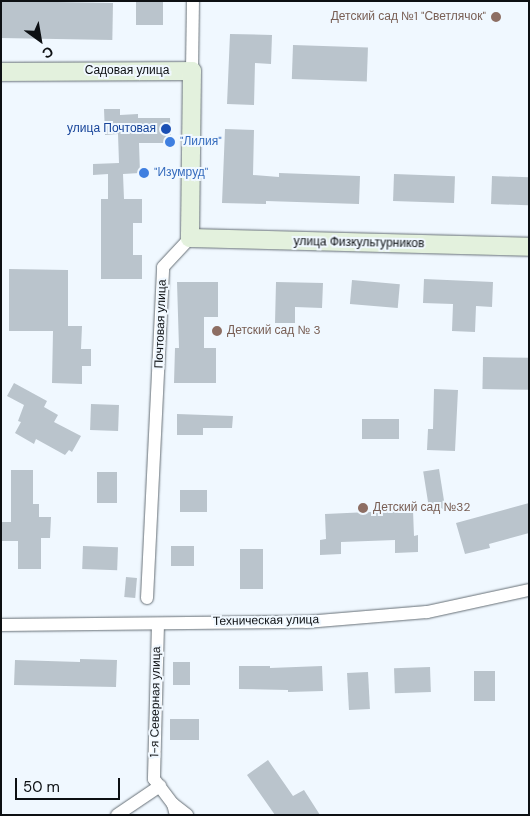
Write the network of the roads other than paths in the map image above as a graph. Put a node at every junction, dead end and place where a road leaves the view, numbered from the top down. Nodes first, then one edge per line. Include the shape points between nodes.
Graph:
1 (192, 1) edge
2 (192, 71) junction
3 (1, 72) edge
4 (190, 238) junction
5 (529, 247) edge
6 (529, 590) edge
7 (147, 598) dead end
8 (158, 624) junction
9 (1, 625) edge
10 (160, 786) junction
11 (174, 809) edge
12 (118, 815) edge
13 (187, 815) edge

1 - 2 street
2 - 3 street, Садовая улица
2 - 4 street
4 - 5 street, улица Физкультурников
4 - 7 street, Почтовая улица via 163,267
6 - 8 street, Техническая улица via 427,612 306,622
8 - 9 street, Техническая улица
8 - 10 street, 1-я Северная улица via 154,779
10 - 11 street, 1-я Северная улица
10 - 12 street
11 - 13 street, 1-я Северная улица

